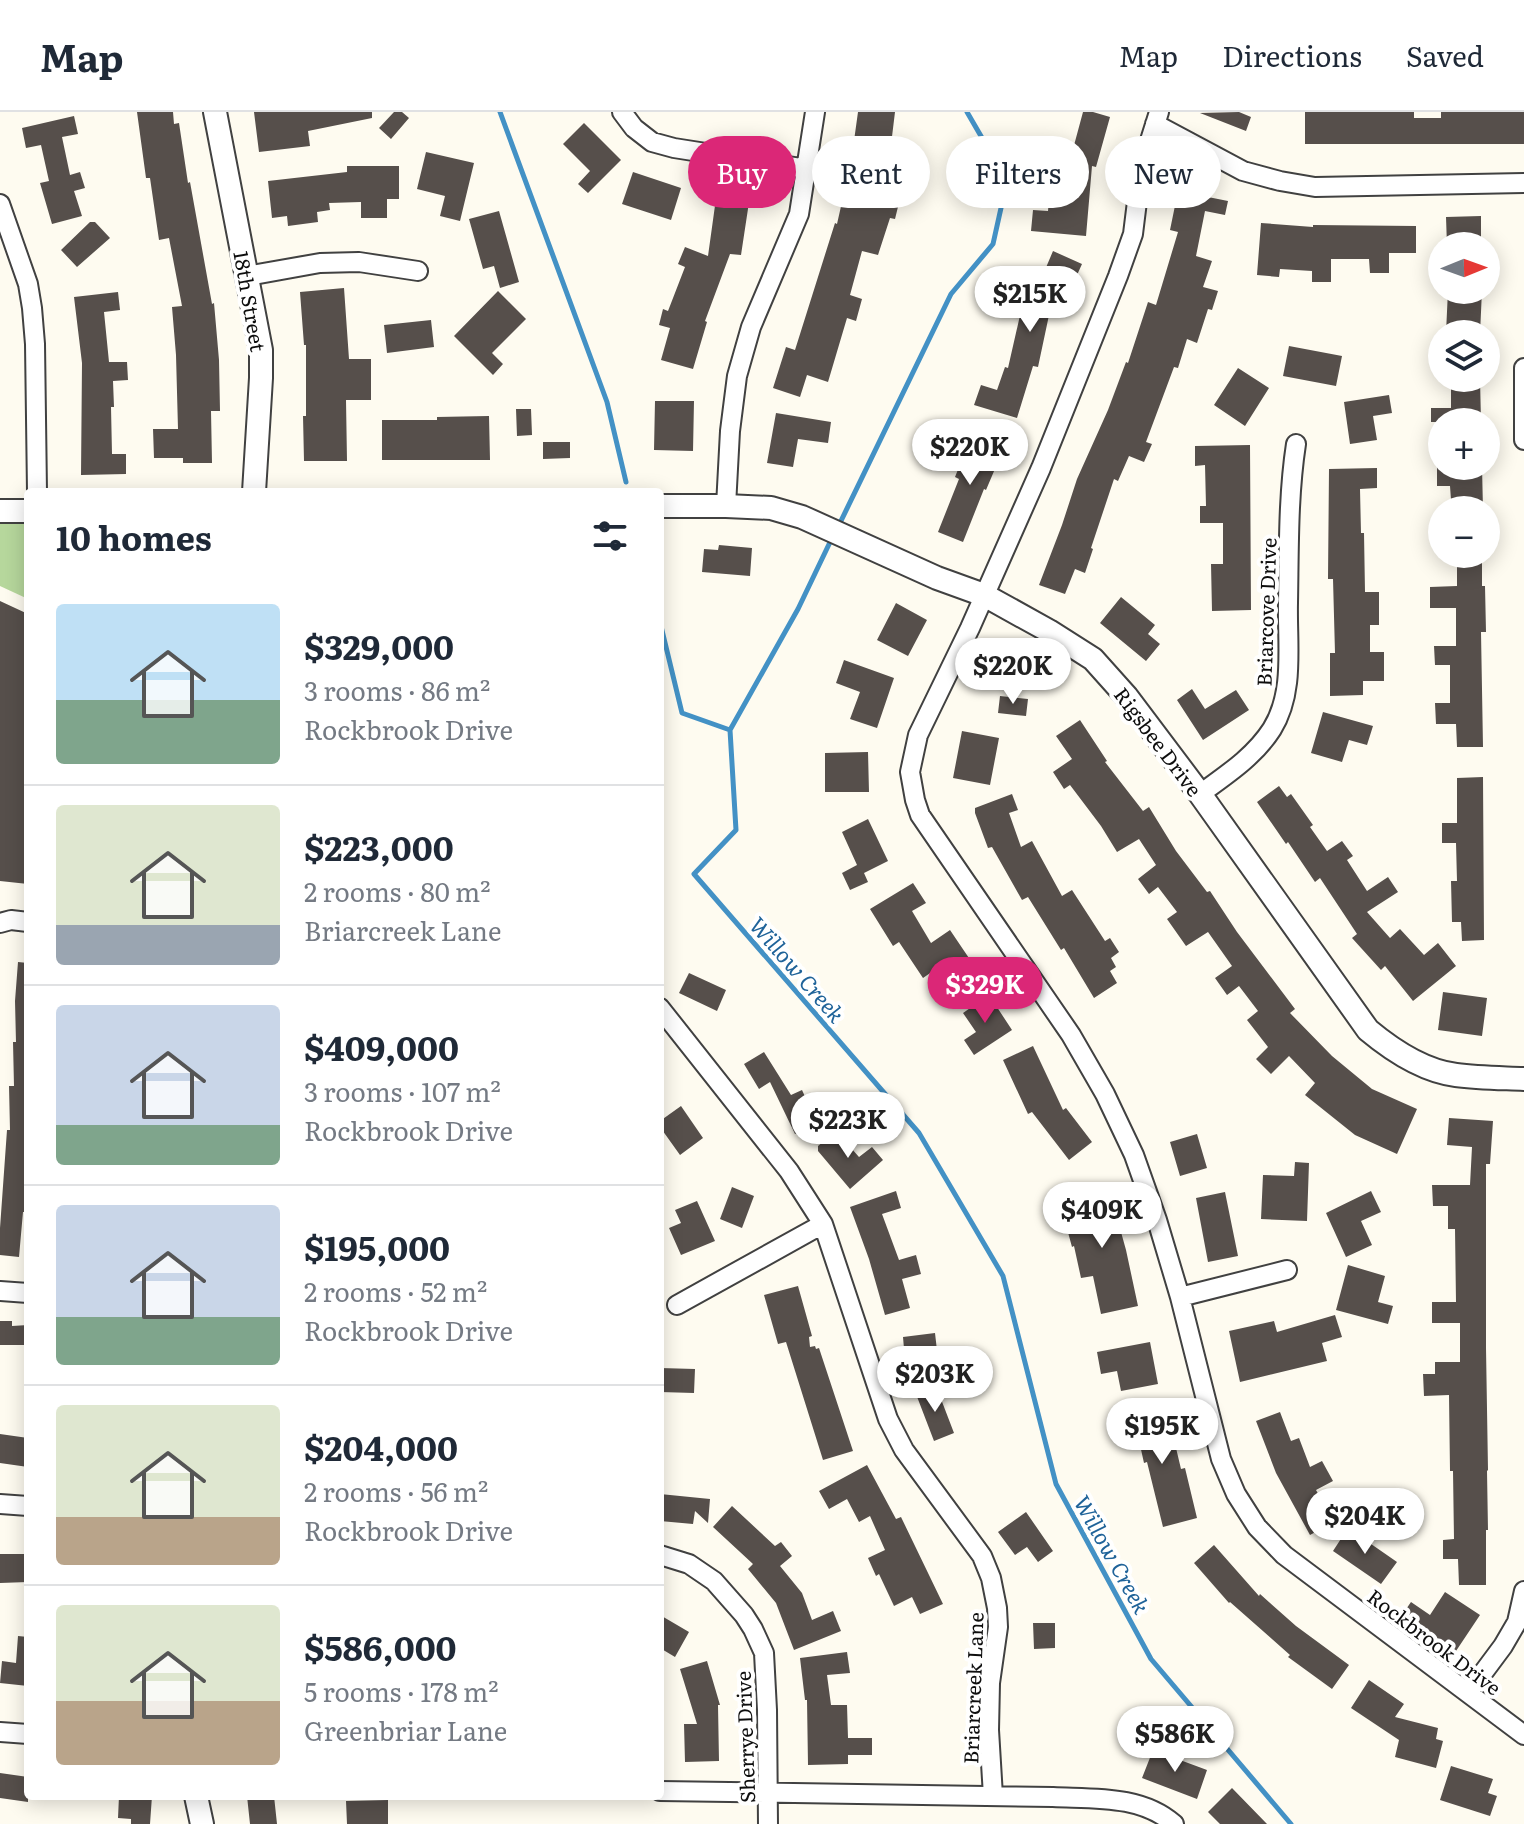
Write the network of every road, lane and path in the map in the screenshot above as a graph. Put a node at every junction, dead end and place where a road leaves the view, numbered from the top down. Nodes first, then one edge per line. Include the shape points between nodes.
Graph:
1 (215, 112) edge
2 (622, 112) edge
3 (815, 112) edge
4 (1157, 118) edge
5 (807, 169) junction
6 (1524, 183) edge
7 (0, 204) edge
8 (418, 271) dead end
9 (247, 276) junction
10 (1524, 368) edge
11 (1524, 440) edge
12 (1296, 444) dead end
13 (37, 488) edge
14 (254, 488) edge
15 (664, 506) edge
16 (726, 506) junction
17 (0, 511) edge
18 (24, 511) edge
19 (984, 595) junction
20 (1200, 794) junction
21 (24, 922) edge
22 (0, 923) edge
23 (664, 1013) edge
24 (1524, 1079) edge
25 (823, 1224) junction
26 (1287, 1270) dead end
27 (0, 1291) edge
28 (24, 1293) edge
29 (1180, 1297) junction
30 (677, 1305) dead end
31 (0, 1504) edge
32 (24, 1506) edge
33 (664, 1556) edge
34 (1524, 1591) edge
35 (1468, 1693) junction
36 (0, 1732) edge
37 (24, 1734) edge
38 (1524, 1735) edge
39 (664, 1791) edge
40 (768, 1792) junction
41 (993, 1796) junction
42 (197, 1800) edge
43 (202, 1824) edge
44 (768, 1824) edge
45 (1174, 1824) edge

1 - 9 street, 18th Street
2 - 5 street via 652,142
3 - 5 street
4 - 6 street via 1243,171 1280,181 1315,187
4 - 19 street, Rockbrook Drive via 1123,262
5 - 16 street via 799,214 751,327 737,376
7 - 13 street via 32,308
8 - 9 street via 359,262 320,263
9 - 14 street, 18th Street via 261,350
10 - 11 street
12 - 20 street, Briarcove Drive via 1284,704 1259,747
15 - 16 street, Rigsbee Drive
16 - 19 street, Rigsbee Drive via 771,508 822,525
17 - 18 street
19 - 20 street, Rigsbee Drive via 1093,659
19 - 29 street, Rockbrook Drive via 918,735 910,772 915,800 1105,1094 1134,1155
20 - 24 street, Rigsbee Drive via 1368,1030 1430,1068 1453,1075
21 - 22 street
23 - 25 street, Briarcreek Lane via 789,1171
25 - 30 street
25 - 41 street, Briarcreek Lane via 888,1419 904,1450 982,1556 991,1578 998,1618 990,1691
26 - 29 street
27 - 28 street
29 - 35 street, Rockbrook Drive via 1221,1459 1257,1527 1284,1555
31 - 32 street
33 - 40 street, Sherrye Drive via 689,1564 714,1581 744,1615 764,1653
34 - 35 street via 1517,1622
35 - 38 street, Rockbrook Drive
36 - 37 street
39 - 40 street
40 - 41 street
40 - 44 street, Sherrye Drive
41 - 45 street via 1115,1799 1142,1806
42 - 43 street

